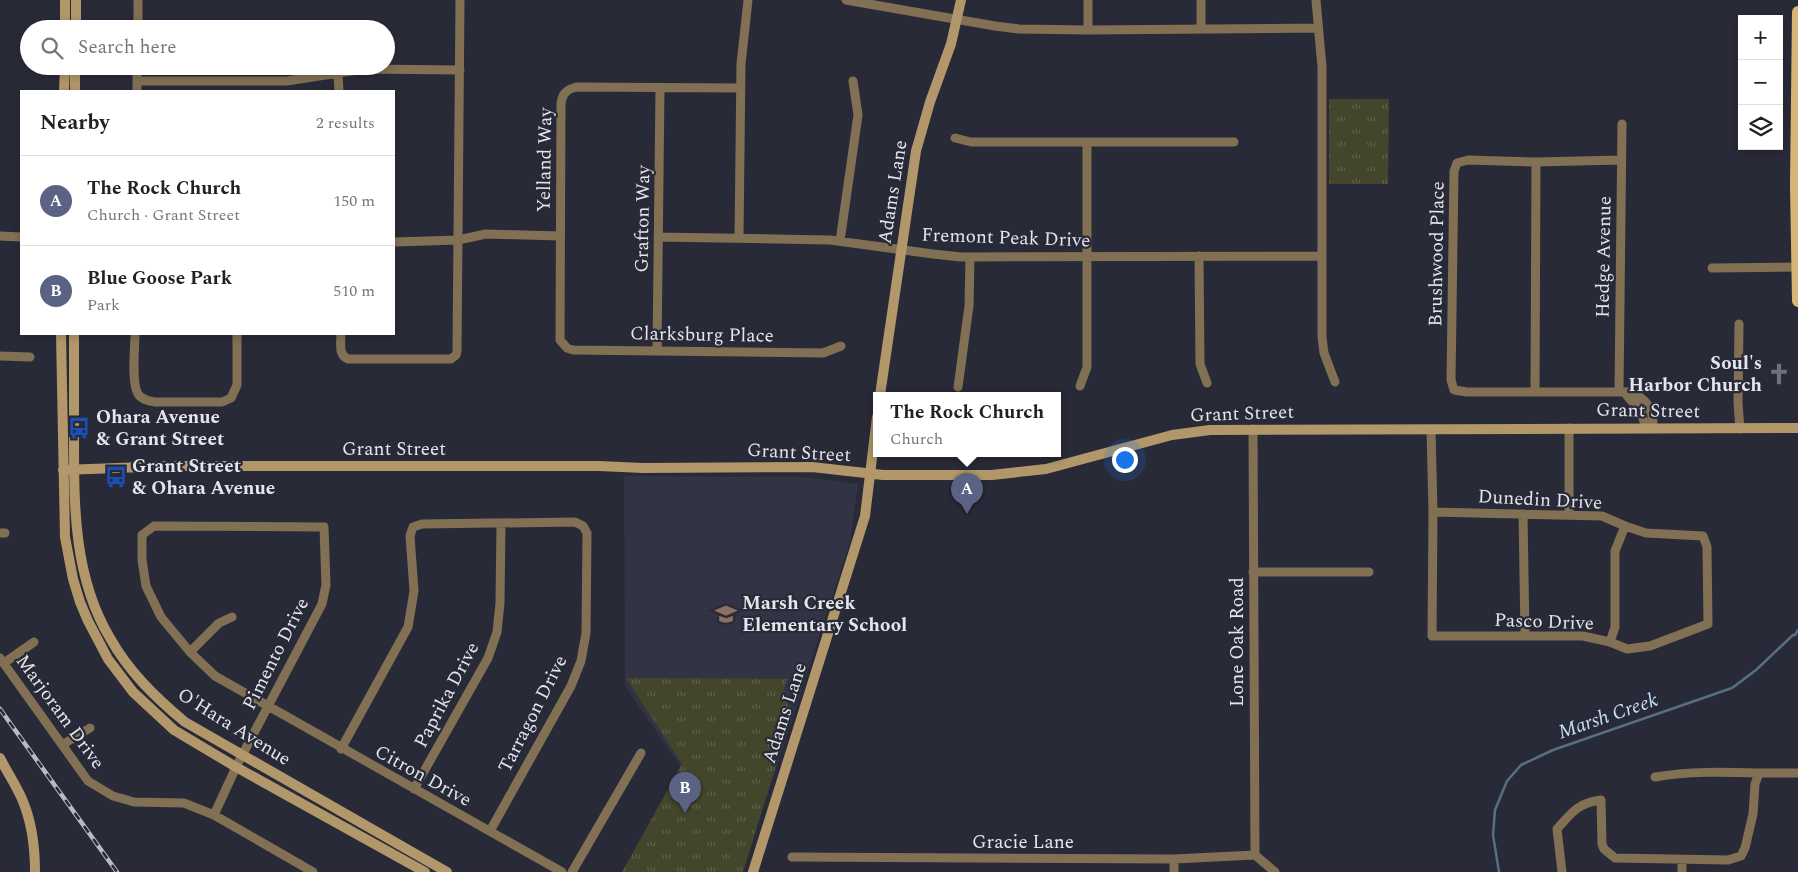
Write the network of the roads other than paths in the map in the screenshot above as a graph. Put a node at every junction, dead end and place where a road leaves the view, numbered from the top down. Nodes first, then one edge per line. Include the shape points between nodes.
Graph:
1 (66, 0) edge
2 (76, 0) edge
3 (138, 0) edge
4 (460, 0) edge
5 (748, 0) edge
6 (846, 0) edge
7 (961, 0) edge
8 (1088, 0) edge
9 (1201, 0) edge
10 (1316, 0) edge
11 (1798, 12) edge
12 (957, 19) junction
13 (65, 20) edge
14 (76, 20) edge
15 (138, 20) edge
16 (1318, 28) junction
17 (1201, 29) junction
18 (1088, 30) junction
19 (395, 69) edge
20 (460, 70) junction
21 (65, 75) edge
22 (75, 75) edge
23 (137, 75) edge
24 (331, 75) edge
25 (338, 75) edge
26 (137, 80) junction
27 (853, 80) dead end
28 (239, 81) junction
29 (660, 88) junction
30 (740, 88) junction
31 (64, 90) edge
32 (75, 90) edge
33 (137, 90) edge
34 (239, 90) edge
35 (338, 90) edge
36 (1622, 124) dead end
37 (955, 138) dead end
38 (1087, 142) junction
39 (1234, 142) dead end
40 (1622, 160) junction
41 (1536, 162) junction
42 (0, 236) edge
43 (560, 236) junction
44 (20, 237) edge
45 (659, 237) junction
46 (739, 238) junction
47 (458, 240) junction
48 (840, 241) junction
49 (395, 242) edge
50 (902, 250) junction
51 (1199, 256) junction
52 (1322, 256) junction
53 (970, 257) junction
54 (1087, 257) junction
55 (1797, 267) edge
56 (1712, 268) dead end
57 (1798, 300) edge
58 (1740, 324) dead end
59 (61, 335) edge
60 (74, 335) edge
61 (135, 335) edge
62 (237, 335) edge
63 (341, 335) edge
64 (563, 345) joint
65 (841, 346) dead end
66 (657, 351) junction
67 (0, 356) edge
68 (30, 357) dead end
69 (1334, 382) dead end
70 (1207, 383) dead end
71 (958, 386) dead end
72 (1080, 386) dead end
73 (1622, 391) junction
74 (880, 392) edge
75 (1535, 392) junction
76 (1569, 428) junction
77 (1798, 428) edge
78 (1253, 429) junction
79 (1431, 429) junction
80 (1647, 429) junction
81 (1740, 429) junction
82 (873, 450) edge
83 (69, 470) junction
84 (870, 474) junction
85 (1434, 512) junction
86 (1523, 514) junction
87 (1569, 514) junction
88 (501, 523) junction
89 (154, 526) joint
90 (1624, 526) junction
91 (1253, 572) junction
92 (1369, 572) dead end
93 (232, 617) dead end
94 (1708, 624) joint
95 (1525, 636) junction
96 (34, 642) dead end
97 (1610, 642) junction
98 (190, 652) junction
99 (2, 660) edge
100 (268, 707) junction
101 (90, 728) dead end
102 (62, 745) junction
103 (341, 748) junction
104 (641, 753) dead end
105 (242, 756) junction
106 (0, 758) edge
107 (236, 768) junction
108 (1759, 773) junction
109 (1798, 773) edge
110 (1655, 777) dead end
111 (414, 789) junction
112 (214, 815) junction
113 (490, 831) junction
114 (1255, 855) junction
115 (792, 857) dead end
116 (1174, 859) junction
117 (1682, 860) junction
118 (35, 872) edge
119 (313, 872) edge
120 (425, 872) edge
121 (447, 872) edge
122 (562, 872) edge
123 (572, 872) edge
124 (753, 872) edge
125 (1174, 872) edge
126 (1276, 872) edge
127 (1562, 872) edge
128 (1682, 872) edge

1 - 13 street
2 - 14 street
3 - 15 street
4 - 20 street
5 - 30 street
6 - 12 street
7 - 12 street, Adams Lane
8 - 18 street
9 - 17 street
10 - 16 street
11 - 55 main road
12 - 18 street via 994,26
12 - 50 street, Adams Lane via 946,62 918,142
16 - 17 street
16 - 52 street via 1322,68
17 - 18 street
19 - 20 street
20 - 47 street
21 - 31 street
22 - 32 street
23 - 26 street
24 - 28 street via 287,81
25 - 35 street
26 - 28 street
26 - 33 street
27 - 48 street via 858,115
28 - 34 street
29 - 30 street, Yelland Way
29 - 43 street, Yelland Way via 576,87 565,92 561,104
29 - 45 street, Grafton Way
30 - 46 street
36 - 40 street, Hedge Avenue
37 - 38 street via 971,142
38 - 39 street
38 - 54 street
40 - 41 street, Brushwood Place
40 - 73 street, Hedge Avenue
41 - 75 street
41 - 75 street, Brushwood Place via 1468,160 1457,163 1454,171 1451,380 1454,390 1467,392
42 - 44 street
43 - 47 street via 486,234
43 - 64 street, Yelland Way via 559,335
45 - 46 street, Fremont Peak Drive
45 - 66 street, Grafton Way
46 - 48 street, Fremont Peak Drive
47 - 49 street
47 - 63 street via 458,351 453,358 348,358 341,353
48 - 50 street, Fremont Peak Drive
50 - 53 street, Fremont Peak Drive
50 - 74 street, Adams Lane
51 - 52 street, Fremont Peak Drive
51 - 54 street, Fremont Peak Drive
51 - 70 street via 1200,364
52 - 69 street via 1322,337
53 - 54 street, Fremont Peak Drive
53 - 71 street via 970,306
54 - 72 street via 1087,367
55 - 56 street
55 - 57 main road
58 - 81 street
59 - 83 street, O'Hara Avenue
60 - 83 street, O'Hara Avenue
61 - 62 street via 135,385 138,394 155,402 222,402 231,398 237,385
64 - 66 street, Clarksburg Place via 573,350
65 - 66 street, Clarksburg Place via 823,353
67 - 68 street
73 - 75 street
73 - 80 street via 1639,408
76 - 79 street, Grant Street
76 - 80 street, Grant Street
76 - 87 street
77 - 81 street, Grant Street
78 - 79 street, Grant Street
78 - 84 street, Grant Street via 1172,435 1046,469 1018,473
78 - 91 street, Lone Oak Road
79 - 85 street
80 - 81 street, Grant Street
82 - 84 street, Adams Lane
83 - 84 street, Grant Street via 171,466 812,467
83 - 105 street, O'Hara Avenue via 81,562 92,599 109,637 132,671 159,700 185,722
83 - 107 street, O'Hara Avenue via 65,537 73,579 88,621 108,659 133,692 174,730
84 - 124 street, Adams Lane via 862,529
85 - 86 street, Dunedin Drive
85 - 95 street, Pasco Drive via 1432,636
86 - 87 street, Dunedin Drive
86 - 95 street
87 - 90 street, Dunedin Drive via 1602,516
88 - 103 street via 422,524 413,527 410,536 414,591 408,627
88 - 111 street, Paprika Drive via 497,632 488,658
88 - 113 street, Tarragon Drive via 575,522 583,526 587,533 586,633 581,661 571,686
89 - 98 street, Citron Drive via 142,535 146,586 161,617
89 - 100 street, Pimento Drive via 324,528 326,585 322,604
90 - 94 street, Dunedin Drive via 1646,533 1702,536 1707,547
90 - 97 street via 1615,550 1615,627
91 - 92 street
91 - 114 street, Lone Oak Road
93 - 98 street via 219,623
94 - 97 street, Pasco Drive via 1650,646 1627,649
95 - 97 street, Pasco Drive via 1583,636
96 - 99 street
98 - 100 street, Citron Drive via 215,676
99 - 102 street, Marjoram Drive
100 - 103 street, Citron Drive
100 - 105 street, Pimento Drive
101 - 102 street
102 - 112 street, Marjoram Drive via 88,781 113,796 134,802 184,803
103 - 111 street, Citron Drive
104 - 123 street
105 - 107 street, Pimento Drive
105 - 121 street, O'Hara Avenue
106 - 118 street via 22,800 34,837
107 - 112 street, Pimento Drive
107 - 120 street, O'Hara Avenue
108 - 109 street
108 - 110 street
108 - 117 street via 1746,848 1741,856 1724,860
111 - 113 street, Citron Drive
112 - 119 street, Marjoram Drive
113 - 122 street, Citron Drive
114 - 116 street, Gracie Lane
114 - 126 street
115 - 116 street, Gracie Lane
116 - 125 street
117 - 127 street via 1615,858 1602,844 1601,800 1578,806 1556,829
117 - 128 street

